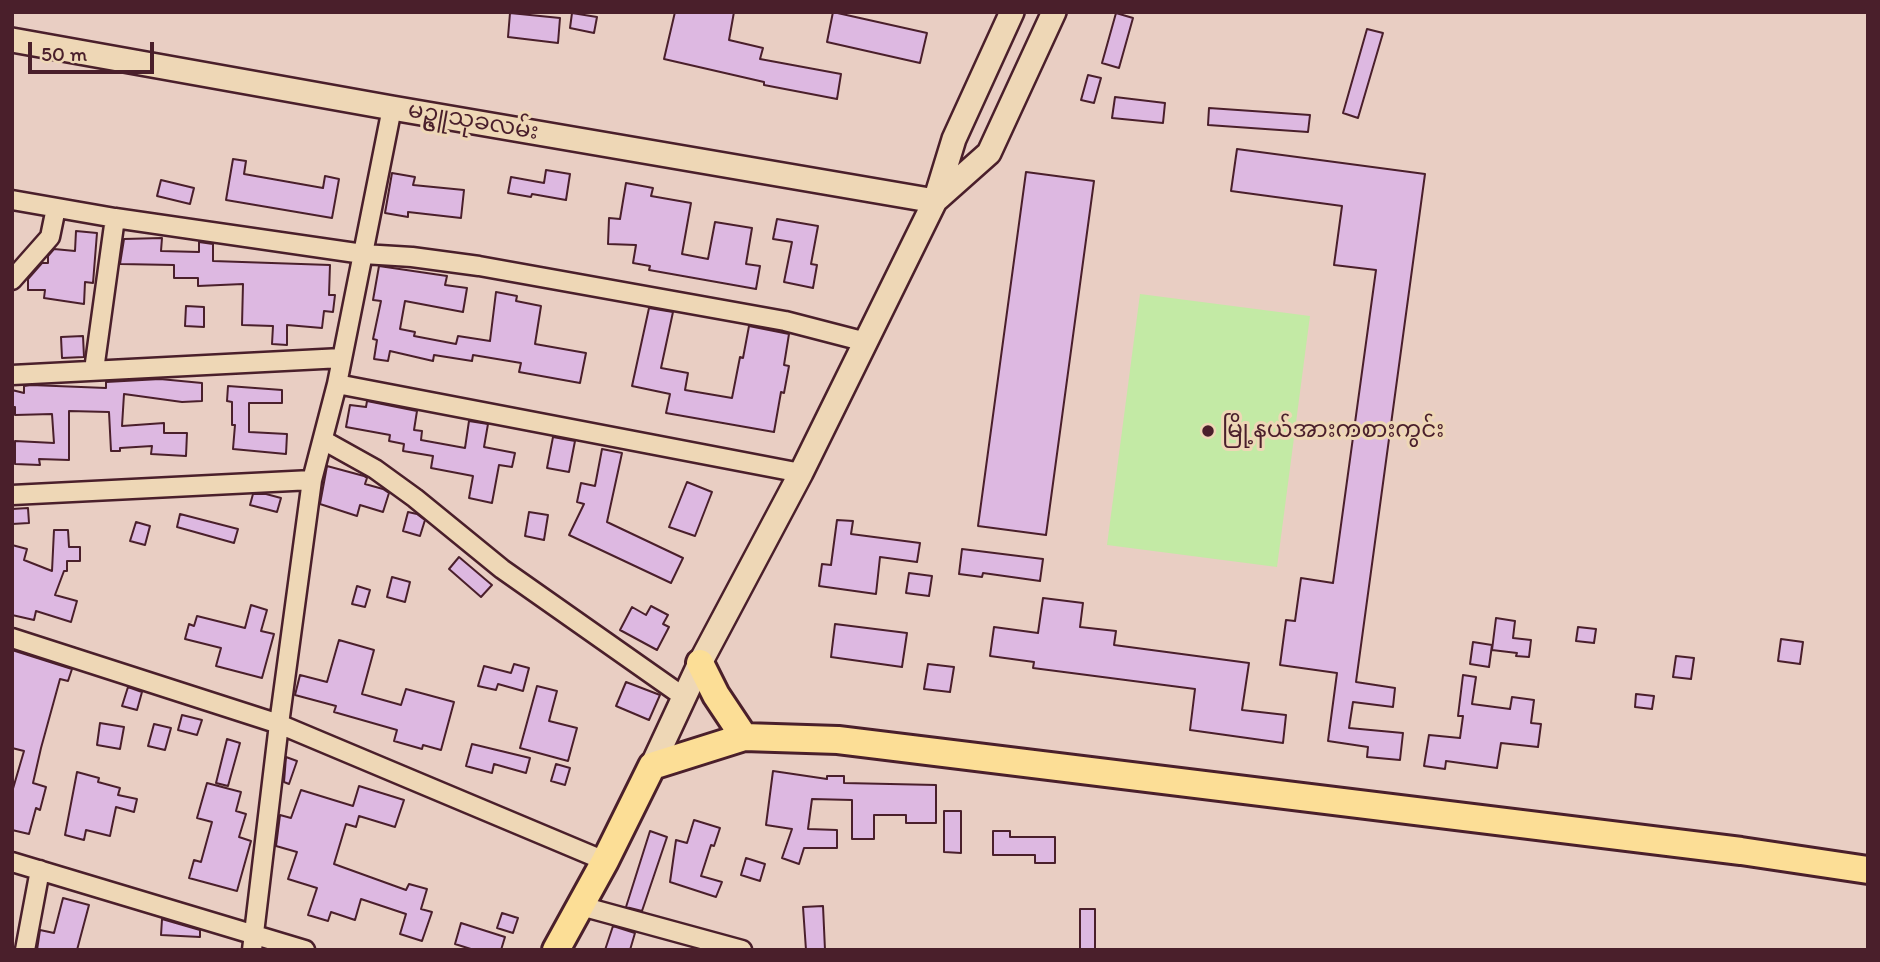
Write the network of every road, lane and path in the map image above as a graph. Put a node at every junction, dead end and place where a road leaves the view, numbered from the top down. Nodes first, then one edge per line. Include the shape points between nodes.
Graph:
1 (1012, 12) edge
2 (1054, 12) edge
3 (12, 40) edge
4 (392, 108) junction
5 (12, 200) edge
6 (935, 201) junction
7 (56, 208) junction
8 (115, 218) junction
9 (363, 254) junction
10 (12, 280) edge
11 (866, 342) junction
12 (342, 358) junction
13 (94, 370) junction
14 (12, 375) edge
15 (337, 384) junction
16 (323, 440) junction
17 (801, 473) junction
18 (312, 481) junction
19 (12, 495) edge
20 (12, 638) edge
21 (701, 663) junction
22 (684, 698) junction
23 (279, 724) junction
24 (744, 737) junction
25 (652, 766) junction
26 (605, 861) junction
27 (12, 862) edge
28 (40, 870) junction
29 (1868, 870) edge
30 (580, 906) junction
31 (253, 941) edge
32 (25, 950) edge
33 (306, 950) edge
34 (556, 950) edge
35 (742, 950) edge

1 - 6 street via 954,139
2 - 6 street via 989,153
3 - 4 street, မဥ္ဇူသုခလမ်း
4 - 6 street, မဥ္ဇူသုခလမ်း
4 - 9 street
5 - 7 street
6 - 11 street
7 - 8 street
7 - 10 street via 50,237
8 - 9 street
8 - 13 street
9 - 11 street via 479,266 785,321
9 - 12 street
11 - 17 street
12 - 13 street
12 - 15 street
13 - 14 street
15 - 16 street
15 - 17 street
16 - 18 street
16 - 22 street via 375,469 502,569
17 - 21 street
18 - 19 street
18 - 23 street
20 - 23 street
21 - 22 street
21 - 24 main road
22 - 25 street
23 - 26 street
23 - 31 street
24 - 25 main road
24 - 29 main road via 838,740
25 - 26 main road
26 - 30 main road
27 - 28 street
28 - 31 street
28 - 32 street
30 - 34 main road
30 - 35 street
31 - 33 street

